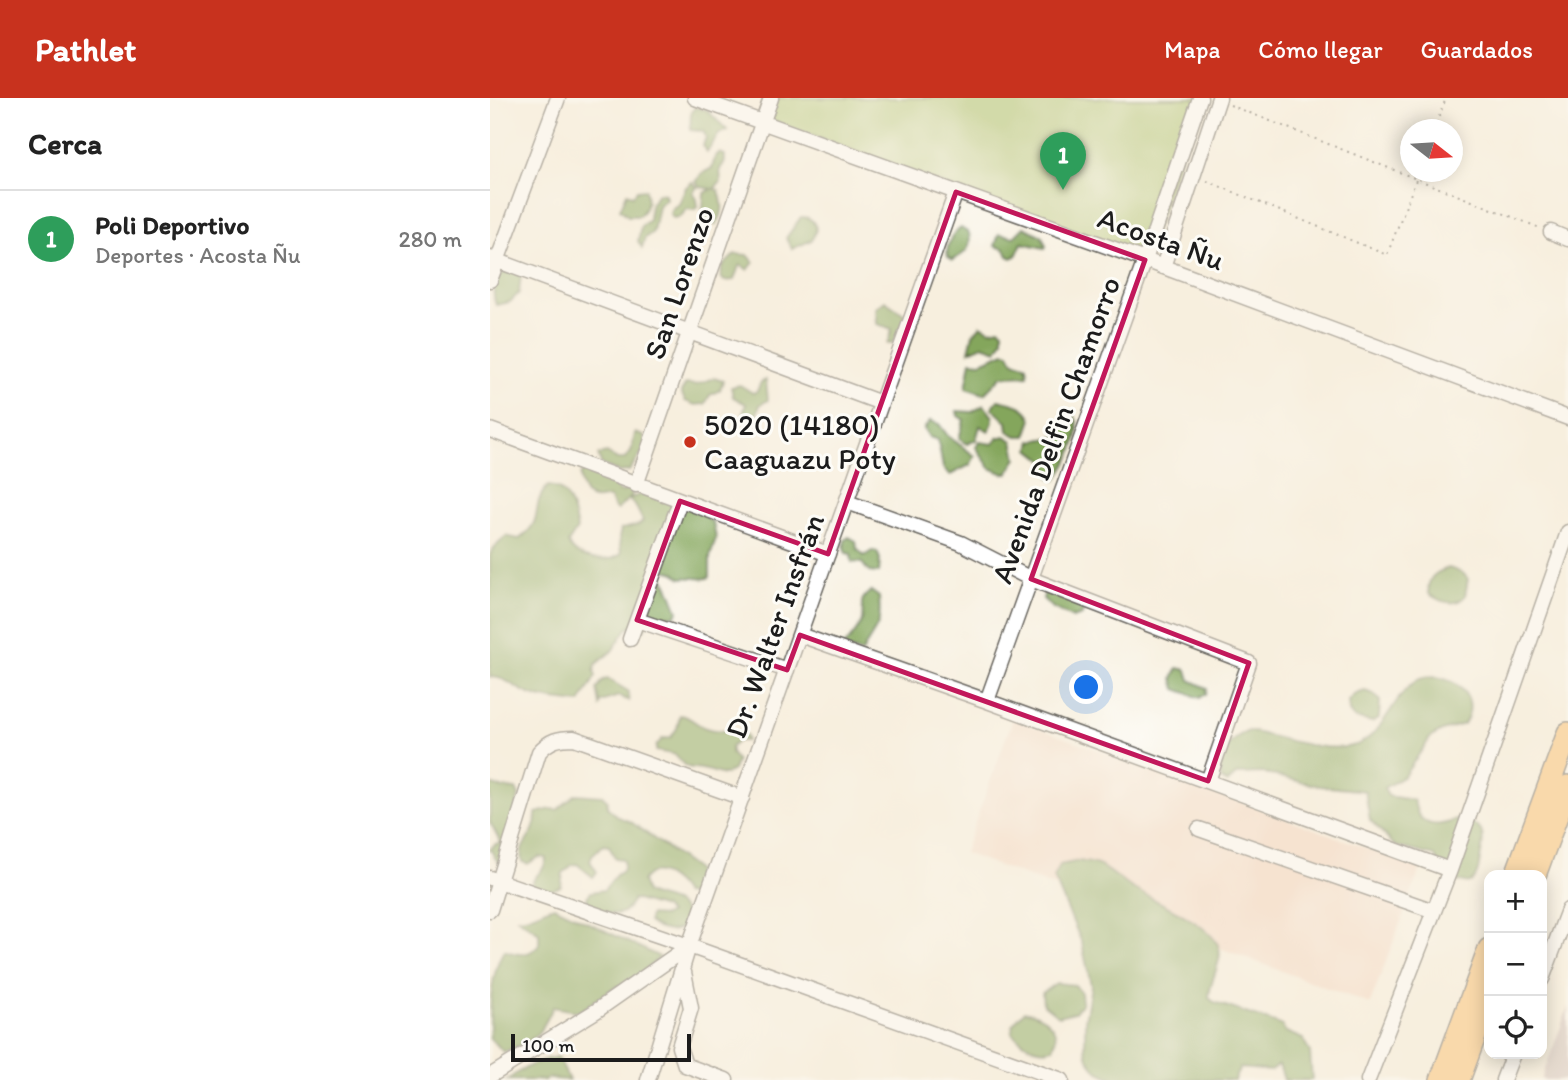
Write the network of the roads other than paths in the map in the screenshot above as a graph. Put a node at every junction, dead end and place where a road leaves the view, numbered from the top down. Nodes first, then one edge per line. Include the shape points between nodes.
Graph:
1 (558, 98) edge
2 (695, 98) edge
3 (771, 98) edge
4 (1200, 98) edge
5 (1219, 99) edge
6 (728, 104) edge
7 (763, 122) junction
8 (956, 192) junction
9 (1551, 232) road end
10 (1568, 239) edge
11 (494, 259) edge
12 (1145, 260) junction
13 (1163, 267) junction
14 (490, 280) edge
15 (690, 332) junction
16 (881, 403) junction
17 (1568, 418) edge
18 (490, 430) edge
19 (636, 485) junction
20 (680, 501) junction
21 (847, 502) junction
22 (1568, 532) edge
23 (828, 554) junction
24 (1031, 579) junction
25 (637, 620) junction
26 (800, 635) junction
27 (630, 639) dead end
28 (787, 670) junction
29 (987, 701) junction
30 (1568, 733) edge
31 (1208, 781) junction
32 (1568, 786) edge
33 (742, 798) junction
34 (1199, 829) dead end
35 (1450, 870) junction
36 (1518, 870) edge
37 (1537, 870) edge
38 (495, 879) edge
39 (1568, 909) edge
40 (490, 910) edge
41 (1434, 911) junction
42 (689, 946) junction
43 (1484, 963) edge
44 (1547, 966) edge
45 (683, 967) junction
46 (1484, 1012) edge
47 (1511, 1059) edge
48 (490, 1076) edge
49 (648, 1080) edge
50 (726, 1080) edge
51 (1062, 1080) edge
52 (1368, 1080) edge
53 (1441, 1080) edge
54 (1459, 1080) edge
55 (1503, 1080) edge

1 - 11 street
2 - 6 street, Acosta Ñu
3 - 7 street, San Lorenzo
4 - 12 street, Avenida Delfin Chamorro
5 - 13 street, Avenida Delfin Chamorro
6 - 7 street, Acosta Ñu
7 - 8 street, Acosta Ñu
7 - 15 street, San Lorenzo
8 - 12 street, Acosta Ñu
8 - 16 street, Dr. Walter Insfrán
9 - 10 street
11 - 14 street
11 - 15 street
12 - 13 street, Acosta Ñu
12 - 24 street, Avenida Delfin Chamorro
13 - 17 street, Acosta Ñu
15 - 16 street
15 - 19 street, San Lorenzo
16 - 21 street, Dr. Walter Insfrán
18 - 19 street
19 - 20 street
20 - 23 street
20 - 25 street
21 - 23 street, Dr. Walter Insfrán
21 - 24 street via 961,543
22 - 35 street
23 - 26 street, Dr. Walter Insfrán
24 - 29 street, Avenida Delfin Chamorro
24 - 31 street via 1250,663
25 - 27 street
25 - 28 street
26 - 28 street, Dr. Walter Insfrán
26 - 29 street
28 - 33 street, Dr. Walter Insfrán
29 - 31 street
30 - 36 highway
31 - 35 street
32 - 37 highway
33 - 38 street via 574,738 559,738 539,752
33 - 42 street, Dr. Walter Insfrán
34 - 41 street
35 - 41 street
38 - 40 street
38 - 42 street
39 - 44 street
41 - 52 street
42 - 45 street, Dr. Walter Insfrán
42 - 48 street via 596,1011
42 - 51 street
43 - 53 highway
45 - 49 street, Dr. Walter Insfrán
45 - 50 street via 691,1008 679,1047 685,1065
46 - 54 highway
47 - 55 street

